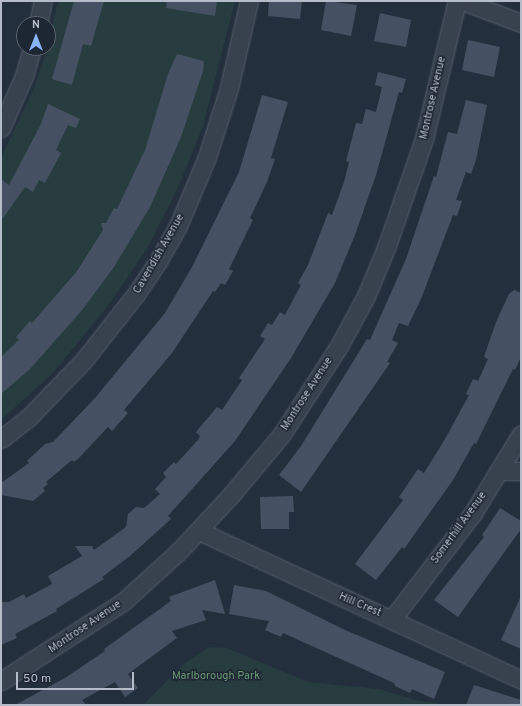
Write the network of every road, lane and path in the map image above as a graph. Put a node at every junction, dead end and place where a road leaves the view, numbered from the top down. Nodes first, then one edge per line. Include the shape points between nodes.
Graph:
1 (43, 1) edge
2 (249, 1) edge
3 (457, 1) edge
4 (463, 1) edge
5 (40, 16) edge
6 (521, 23) edge
7 (30, 56) edge
8 (1, 128) edge
9 (521, 434) edge
10 (1, 439) edge
11 (500, 471) junction
12 (521, 471) edge
13 (199, 531) junction
14 (392, 619) junction
15 (1, 680) edge
16 (521, 680) edge

1 - 5 street
2 - 10 street, Cavendish Avenue via 231,81 207,157 178,226 136,294 84,360 30,416
3 - 13 street, Montrose Avenue via 414,174 366,296 339,346 282,434
4 - 6 street
7 - 8 street via 24,76
9 - 11 street, Somerhill Avenue
11 - 12 street
11 - 14 street, Somerhill Avenue
13 - 14 street, Hill Crest
13 - 15 street, Montrose Avenue via 124,601
14 - 16 street, Hill Crest

